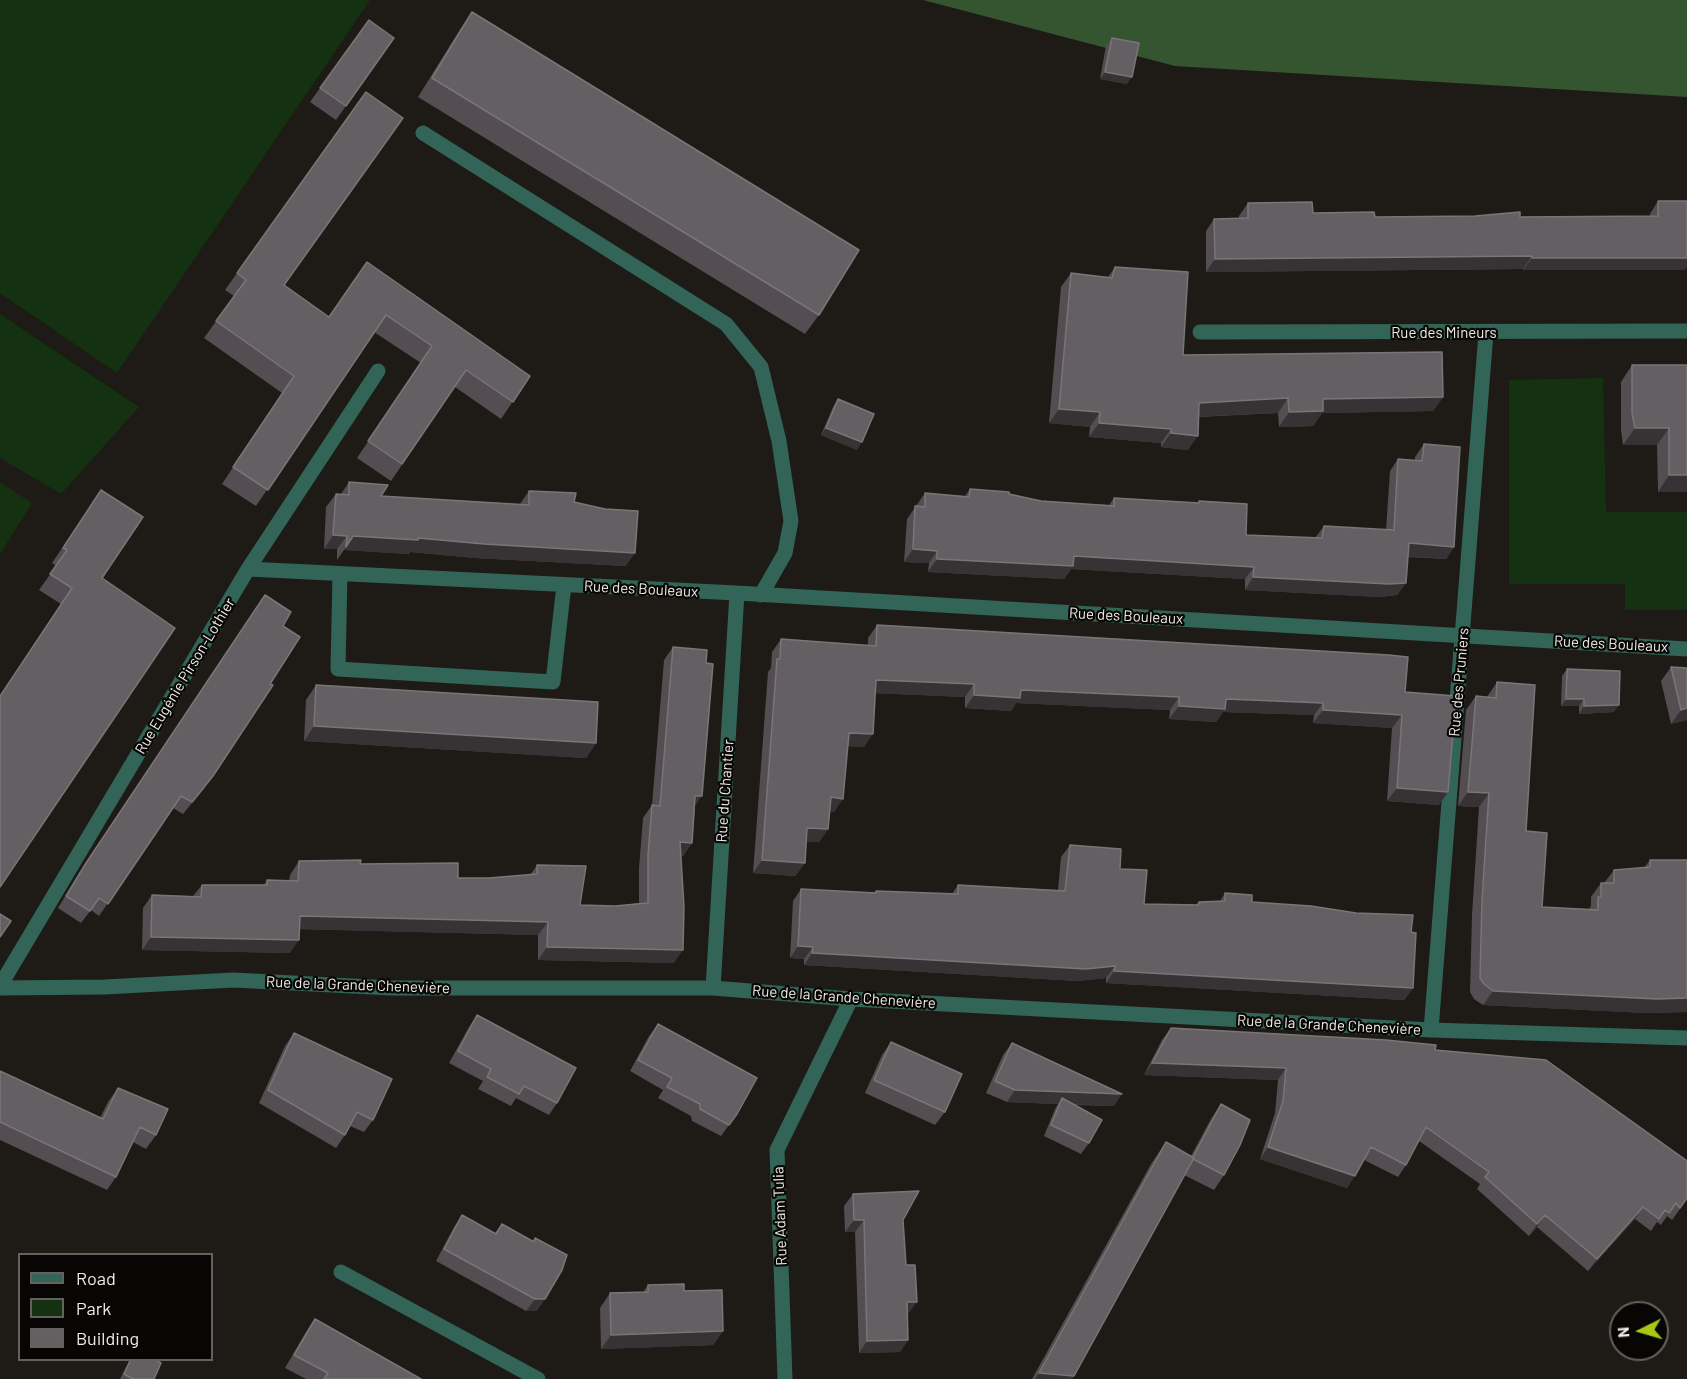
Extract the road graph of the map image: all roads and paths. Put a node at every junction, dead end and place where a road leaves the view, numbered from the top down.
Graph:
1 (423, 133) dead end
2 (1687, 331) edge
3 (1200, 332) dead end
4 (1486, 333) junction
5 (378, 371) dead end
6 (248, 569) junction
7 (340, 574) junction
8 (564, 585) junction
9 (737, 593) junction
10 (761, 595) junction
11 (1463, 636) junction
12 (1687, 648) edge
13 (0, 987) edge
14 (713, 988) junction
15 (851, 999) junction
16 (1431, 1030) junction
17 (1687, 1038) edge
18 (341, 1272) dead end
19 (538, 1379) edge
20 (785, 1379) edge

1 - 10 street
2 - 4 street, Rue des Mineurs
3 - 4 street, Rue des Mineurs
4 - 11 street, Rue des Pruniers
5 - 6 street, Rue Eugénie Pirson-Lothier
6 - 7 street, Rue des Bouleaux
6 - 13 street, Rue Eugénie Pirson-Lothier
7 - 8 street, Rue des Bouleaux
7 - 8 street, Rue des Bouleaux
8 - 9 street, Rue des Bouleaux
9 - 10 street, Rue des Bouleaux
9 - 14 street, Rue du Chantier
10 - 11 street, Rue des Bouleaux
11 - 12 street, Rue des Bouleaux
11 - 16 street, Rue des Pruniers
13 - 14 street, Rue de la Grande Chenevière
14 - 15 street, Rue de la Grande Chenevière
15 - 16 street, Rue de la Grande Chenevière
15 - 20 street, Rue Adam Tulia
16 - 17 street, Rue de la Grande Chenevière
18 - 19 street

